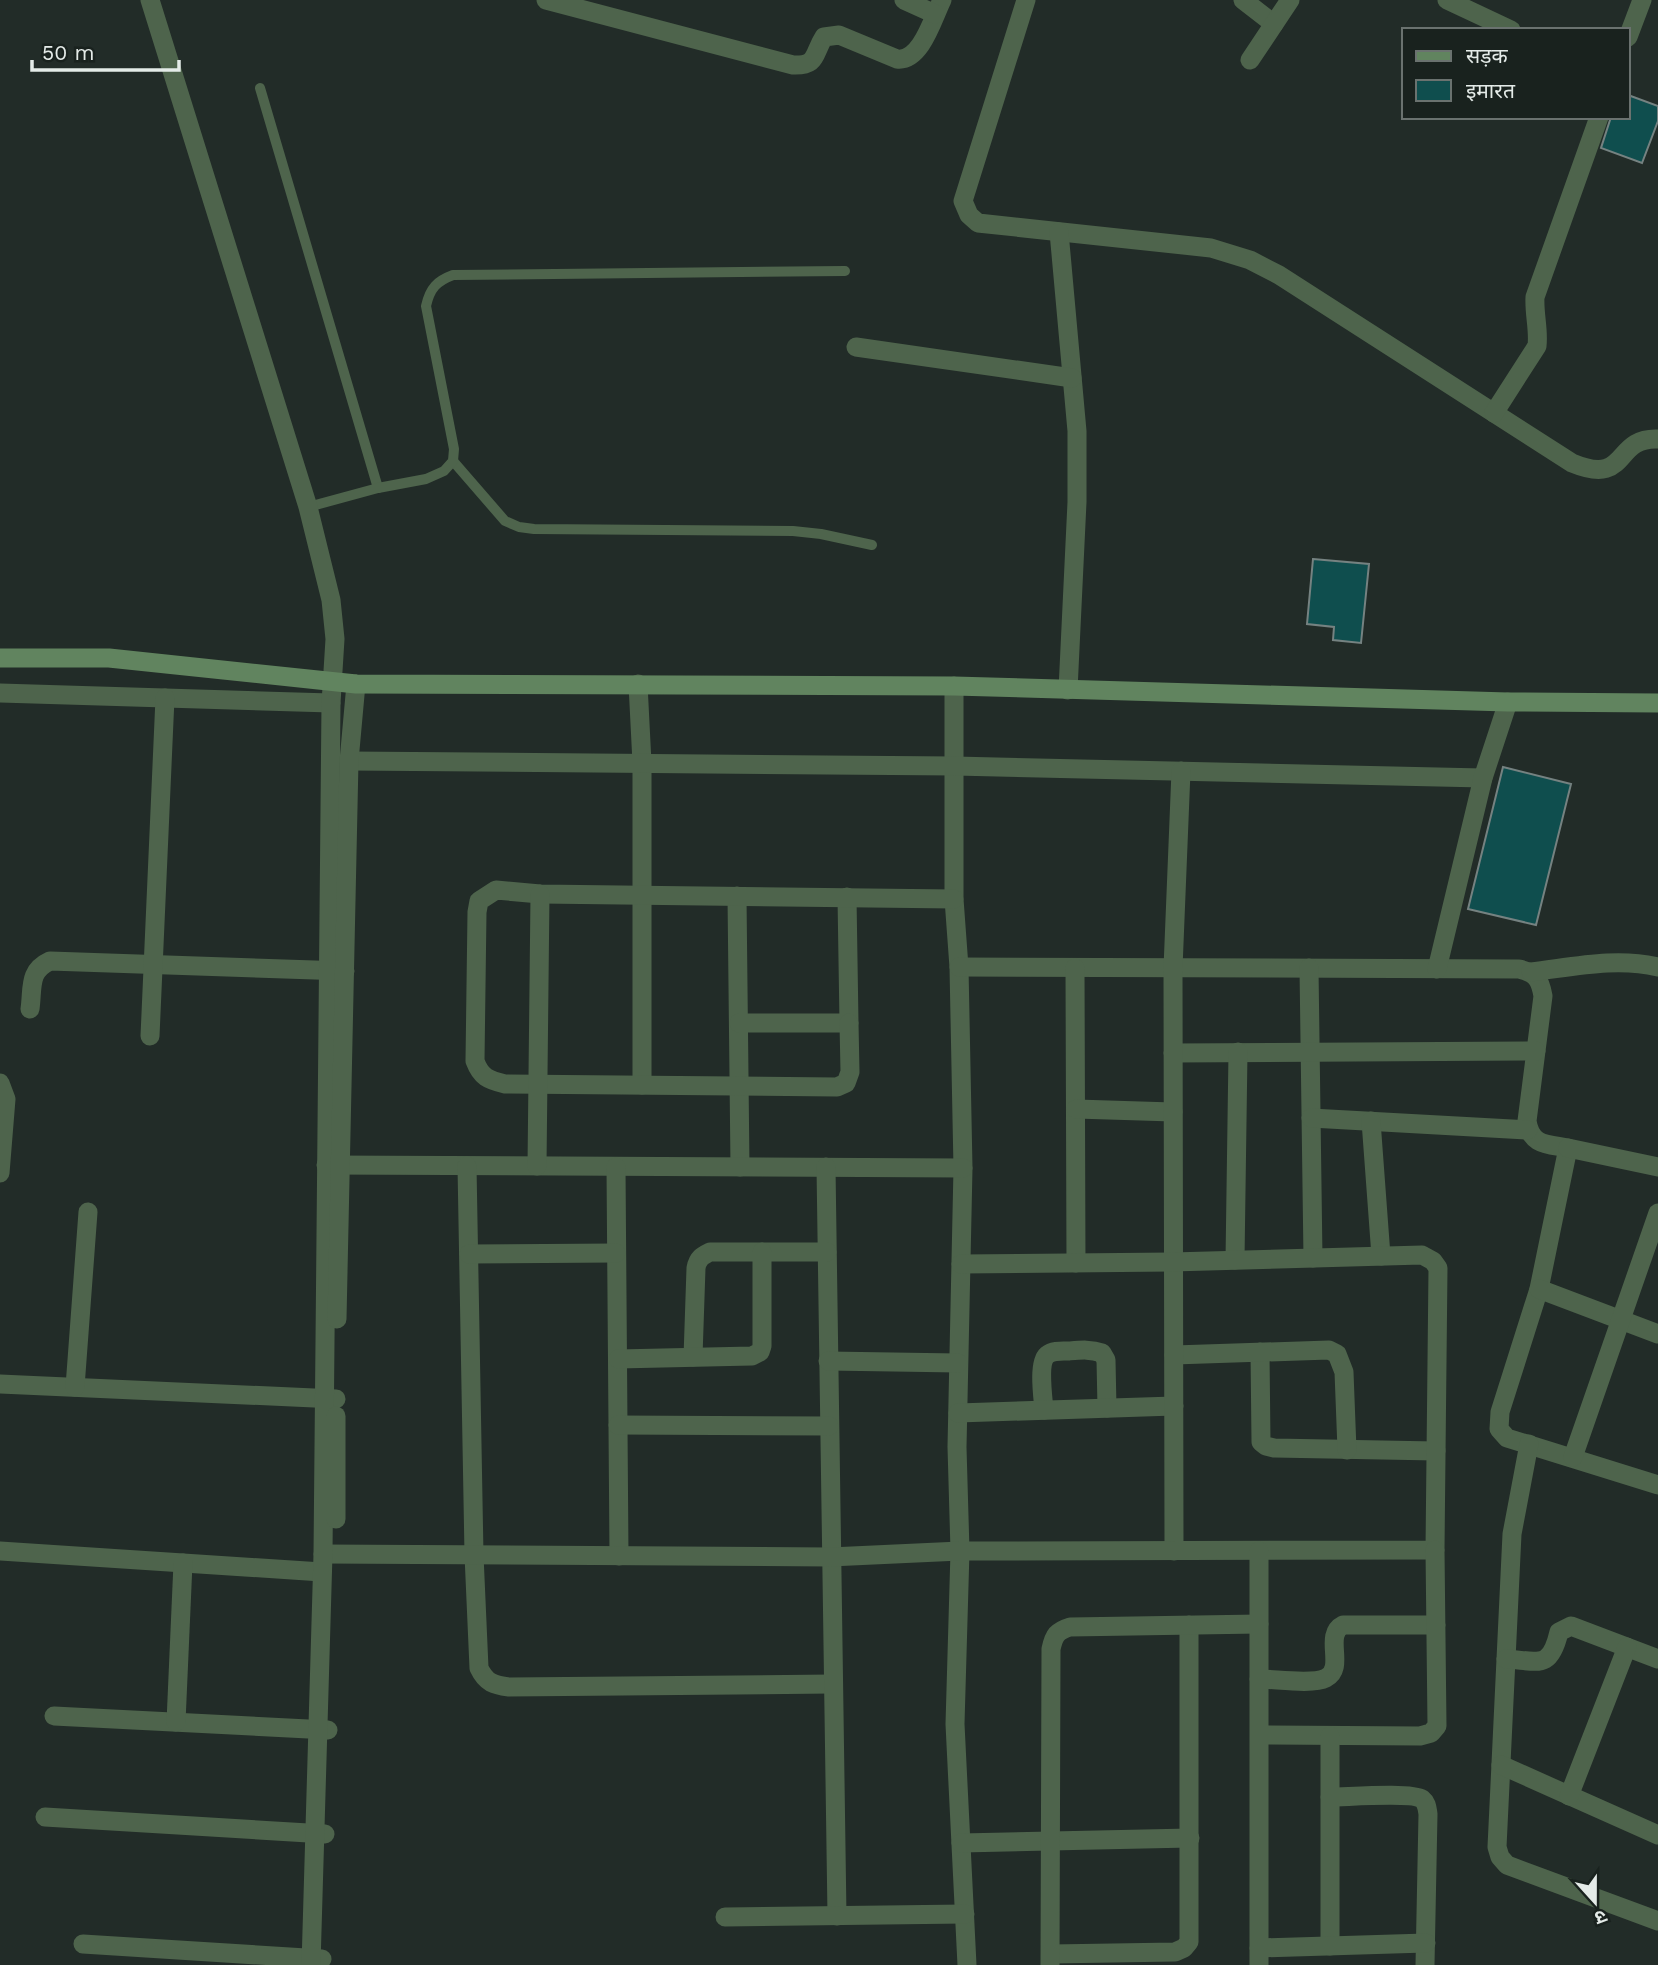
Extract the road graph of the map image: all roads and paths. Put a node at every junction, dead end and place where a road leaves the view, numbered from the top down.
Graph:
1 (150, 0) edge
2 (904, 0) edge
3 (1026, 0) edge
4 (1243, 0) edge
5 (1290, 0) edge
6 (1447, 0) edge
7 (1642, 0) edge
8 (550, 1) edge
9 (939, 7) edge
10 (1274, 24) junction
11 (1507, 28) edge
12 (1630, 32) edge
13 (1250, 60) dead end
14 (260, 88) dead end
15 (1598, 119) edge
16 (1059, 232) junction
17 (845, 271) dead end
18 (856, 347) dead end
19 (1072, 378) junction
20 (1494, 413) junction
21 (1658, 439) edge
22 (453, 461) junction
23 (378, 488) junction
24 (308, 507) junction
25 (872, 545) dead end
26 (0, 659) edge
27 (333, 681) junction
28 (356, 684) junction
29 (638, 684) junction
30 (954, 686) junction
31 (1068, 690) junction
32 (0, 693) edge
33 (165, 698) junction
34 (1508, 702) junction
35 (331, 703) junction
36 (1658, 703) edge
37 (349, 761) junction
38 (642, 763) junction
39 (955, 766) junction
40 (1181, 771) junction
41 (1483, 778) junction
42 (540, 894) junction
43 (642, 894) junction
44 (737, 896) junction
45 (846, 897) junction
46 (954, 898) junction
47 (153, 966) junction
48 (959, 967) junction
49 (1658, 967) edge
50 (1075, 968) junction
51 (1173, 968) junction
52 (1309, 968) junction
53 (1437, 969) junction
54 (336, 971) junction
55 (1531, 972) junction
56 (30, 1009) dead end
57 (739, 1023) junction
58 (849, 1023) junction
59 (150, 1036) dead end
60 (1536, 1051) junction
61 (1238, 1052) junction
62 (1310, 1052) junction
63 (1173, 1053) junction
64 (0, 1083) edge
65 (538, 1084) junction
66 (642, 1085) junction
67 (739, 1086) junction
68 (1076, 1109) junction
69 (1173, 1112) junction
70 (1311, 1118) junction
71 (1371, 1121) junction
72 (1528, 1130) junction
73 (1568, 1148) junction
74 (333, 1165) junction
75 (467, 1166) junction
76 (537, 1166) junction
77 (616, 1167) junction
78 (740, 1167) junction
79 (826, 1167) junction
80 (1658, 1167) edge
81 (963, 1168) junction
82 (0, 1173) edge
83 (88, 1212) dead end
84 (1658, 1213) edge
85 (762, 1252) junction
86 (827, 1252) junction
87 (617, 1253) junction
88 (469, 1254) junction
89 (1381, 1256) junction
90 (1313, 1258) junction
91 (1235, 1260) junction
92 (1172, 1262) junction
93 (1076, 1263) junction
94 (961, 1264) junction
95 (1539, 1289) junction
96 (1620, 1319) junction
97 (1658, 1334) edge
98 (1260, 1352) junction
99 (1174, 1355) junction
100 (693, 1357) junction
101 (618, 1359) junction
102 (828, 1361) junction
103 (958, 1363) junction
104 (0, 1384) edge
105 (75, 1387) junction
106 (329, 1398) junction
107 (1174, 1406) junction
108 (1107, 1408) junction
109 (1044, 1410) junction
110 (958, 1413) junction
111 (618, 1425) junction
112 (829, 1426) junction
113 (1529, 1444) junction
114 (1347, 1450) junction
115 (1436, 1451) junction
116 (1573, 1457) junction
117 (1658, 1485) edge
118 (0, 1550) edge
119 (1434, 1550) junction
120 (960, 1551) junction
121 (1174, 1551) junction
122 (1259, 1551) junction
123 (474, 1555) junction
124 (619, 1556) junction
125 (830, 1557) junction
126 (326, 1560) junction
127 (183, 1563) junction
128 (1259, 1624) junction
129 (1189, 1625) junction
130 (1436, 1625) junction
131 (1627, 1647) junction
132 (1506, 1659) junction
133 (1658, 1659) edge
134 (1259, 1679) junction
135 (832, 1684) junction
136 (54, 1716) dead end
137 (176, 1722) junction
138 (322, 1729) junction
139 (1259, 1735) junction
140 (1330, 1735) junction
141 (1501, 1765) junction
142 (1569, 1796) junction
143 (1330, 1797) junction
144 (45, 1817) dead end
145 (320, 1834) junction
146 (1658, 1835) edge
147 (1189, 1838) junction
148 (1051, 1841) junction
149 (961, 1843) junction
150 (965, 1914) junction
151 (837, 1916) junction
152 (725, 1917) dead end
153 (1658, 1920) edge
154 (1426, 1943) junction
155 (83, 1944) dead end
156 (1330, 1946) junction
157 (1259, 1956) edge
158 (1051, 1959) edge
159 (316, 1962) edge
160 (967, 1965) edge
161 (1425, 1965) edge

1 - 24 street
2 - 9 street
3 - 16 street
4 - 10 street
5 - 10 street
6 - 11 street
7 - 12 street
8 - 9 street
10 - 13 street
14 - 23 lane
15 - 20 street
16 - 19 street
16 - 20 street
17 - 22 lane
18 - 19 street
19 - 31 street
20 - 21 street
22 - 23 lane
22 - 25 lane
23 - 24 lane
24 - 27 street
26 - 27 main road
27 - 28 main road
27 - 35 street
28 - 29 main road
28 - 37 street
29 - 30 main road
29 - 38 street
30 - 31 main road
30 - 39 street
31 - 34 main road
32 - 33 street
33 - 35 street
33 - 47 street
34 - 36 main road
34 - 41 street
35 - 54 street
37 - 38 street
37 - 54 street
38 - 39 street
38 - 43 street
39 - 40 street
39 - 46 street
40 - 41 street
40 - 51 street
41 - 53 street
42 - 43 street
42 - 65 street
42 - 65 street
43 - 44 street
43 - 66 street
44 - 45 street
44 - 57 street
45 - 46 street
45 - 58 street
46 - 48 street
47 - 54 street
47 - 56 street
47 - 59 street
48 - 50 street
48 - 81 street
49 - 55 street
50 - 51 street
50 - 68 street
51 - 52 street
51 - 63 street
52 - 53 street
52 - 62 street
53 - 55 street
54 - 74 street
55 - 60 street
57 - 58 street
57 - 67 street
58 - 67 street
60 - 62 street
60 - 72 street
61 - 62 street
61 - 63 street
61 - 91 street
62 - 70 street
63 - 69 street
64 - 82 street
65 - 66 street
65 - 76 street
66 - 67 street
67 - 78 street
68 - 69 street
68 - 93 street
69 - 92 street
70 - 71 street
70 - 90 street
71 - 72 street
71 - 89 street
72 - 73 street
73 - 80 street
73 - 95 street
74 - 75 street
74 - 106 street
75 - 76 street
75 - 88 street
76 - 77 street
77 - 78 street
77 - 87 street
78 - 79 street
79 - 81 street
79 - 86 street
81 - 94 street
83 - 105 street
84 - 96 street
85 - 86 street
85 - 100 street
85 - 100 street
86 - 102 street
87 - 88 street
87 - 101 street
88 - 123 street
89 - 90 street
89 - 115 street
90 - 91 street
91 - 92 street
92 - 93 street
92 - 99 street
93 - 94 street
94 - 103 street
95 - 96 street
95 - 113 street
96 - 97 street
96 - 116 street
98 - 99 street
98 - 114 street
98 - 114 street
99 - 107 street
100 - 101 street
101 - 111 street
102 - 103 street
102 - 112 street
103 - 110 street
104 - 105 street
105 - 106 street
106 - 126 street
107 - 108 street
107 - 121 street
108 - 109 street
108 - 109 street
109 - 110 street
110 - 120 street
111 - 112 street
111 - 124 street
112 - 125 street
113 - 116 street
113 - 132 street
114 - 115 street
115 - 119 street
116 - 117 street
118 - 127 street
119 - 122 street
119 - 130 street
120 - 121 street
120 - 125 street
120 - 149 street
121 - 122 street
122 - 128 street
123 - 124 street
123 - 126 street
123 - 135 street
124 - 125 street
125 - 135 street
126 - 127 street
126 - 138 street
127 - 137 street
128 - 129 street
128 - 134 street
129 - 147 street
129 - 148 street
130 - 134 street
130 - 140 street
131 - 132 street
131 - 133 street
131 - 142 street
132 - 141 street
134 - 139 street
135 - 151 street
136 - 137 street
137 - 138 street
138 - 145 street
139 - 140 street
139 - 157 street
140 - 143 street
141 - 142 street
141 - 153 street
142 - 146 street
143 - 154 street
143 - 156 street
144 - 145 street
145 - 159 street
147 - 148 street
147 - 158 street
148 - 149 street
148 - 158 street
149 - 150 street
150 - 151 street
150 - 160 street
151 - 152 street
154 - 156 street
154 - 161 street
155 - 159 street
156 - 157 street

